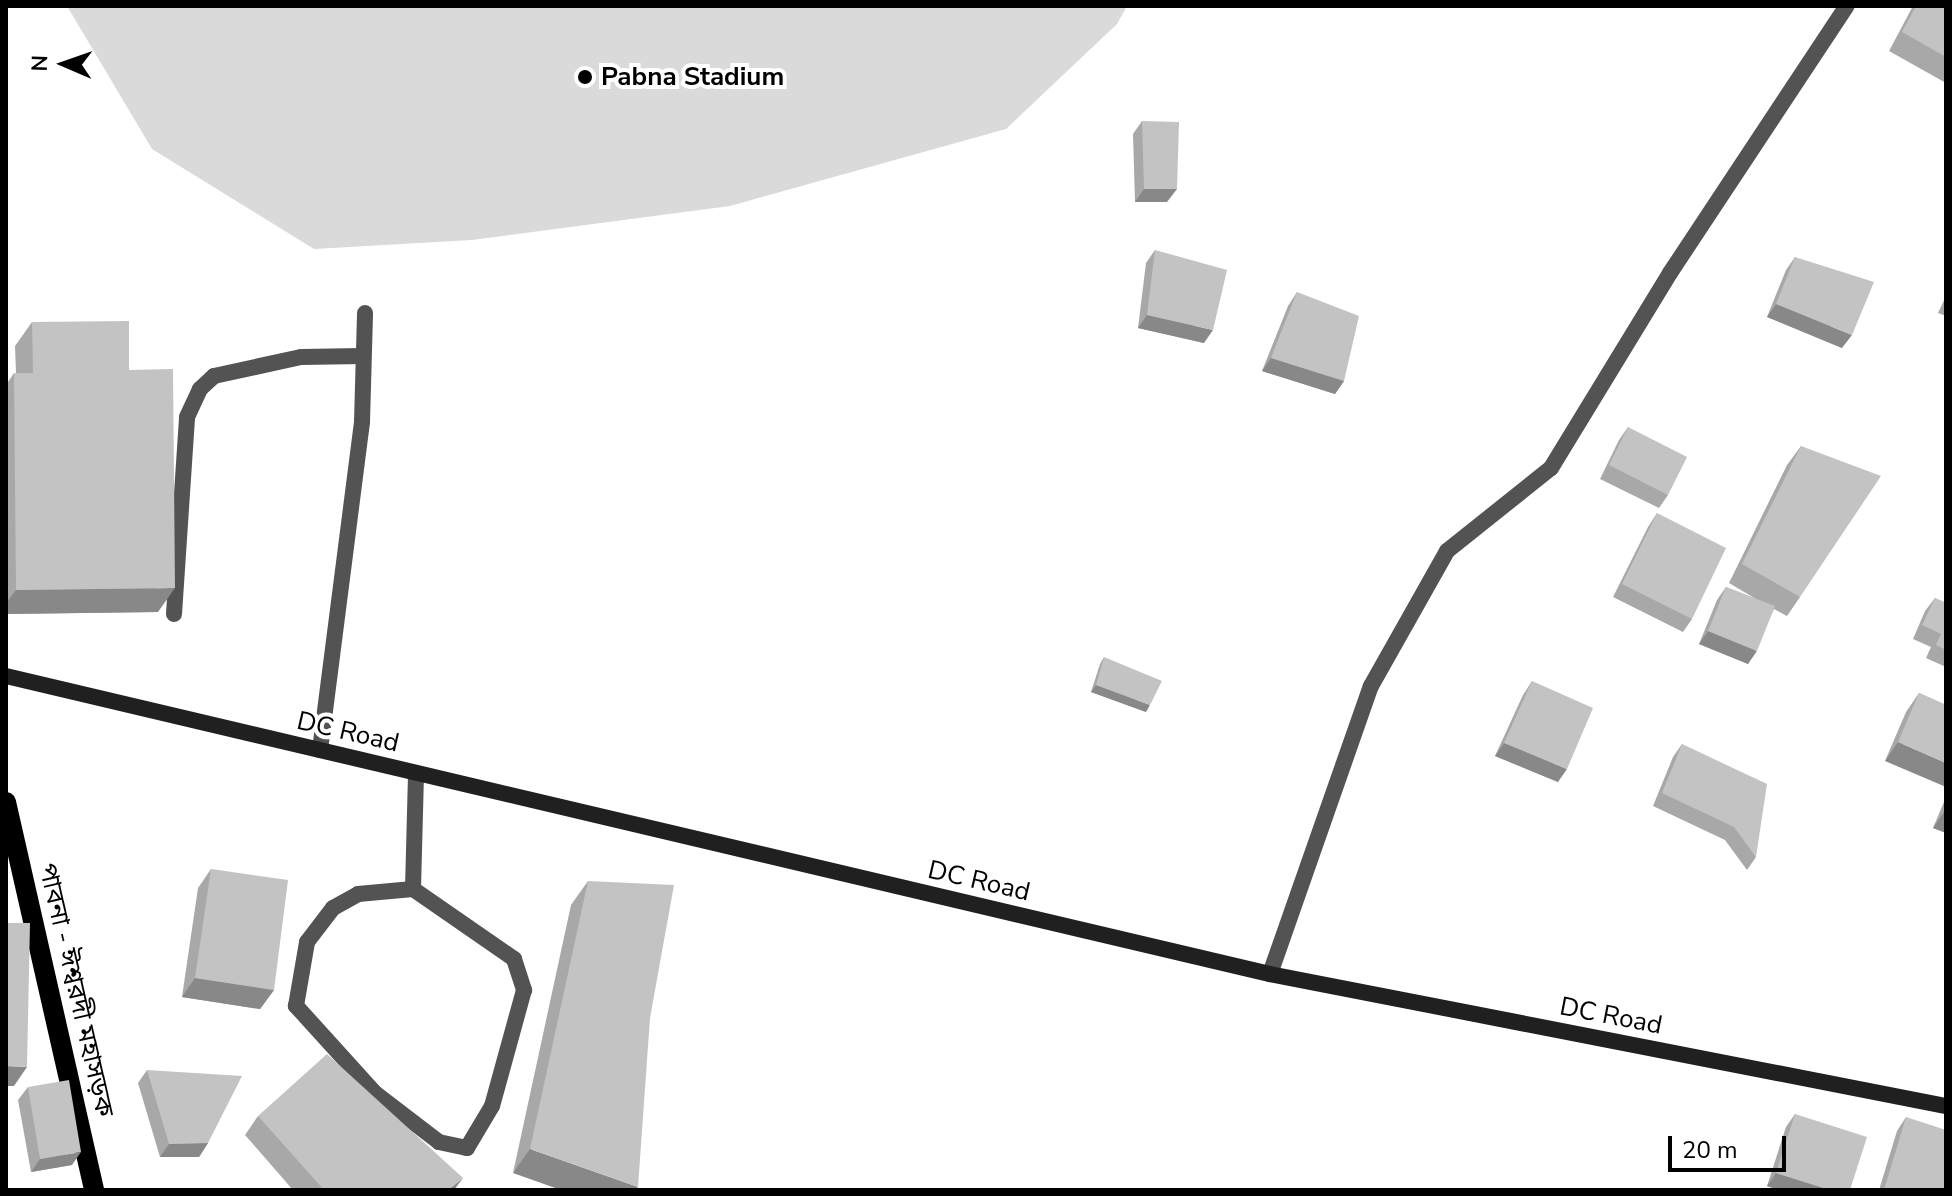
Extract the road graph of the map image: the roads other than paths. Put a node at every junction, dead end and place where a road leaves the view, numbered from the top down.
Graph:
1 (1847, 6) edge
2 (365, 313) dead end
3 (363, 356) junction
4 (174, 614) edge
5 (6, 676) edge
6 (320, 750) junction
7 (416, 773) junction
8 (6, 802) edge
9 (413, 889) junction
10 (1270, 974) junction
11 (1946, 1106) edge
12 (94, 1190) edge

1 - 10 street
2 - 3 street
3 - 4 street
3 - 6 street
5 - 6 street, DC Road
6 - 7 street, DC Road
7 - 9 street
7 - 10 street, DC Road
8 - 12 main road, পাবনা - ঈশ্বরদী মহাসড়ক
9 - 9 street
10 - 11 street, DC Road

